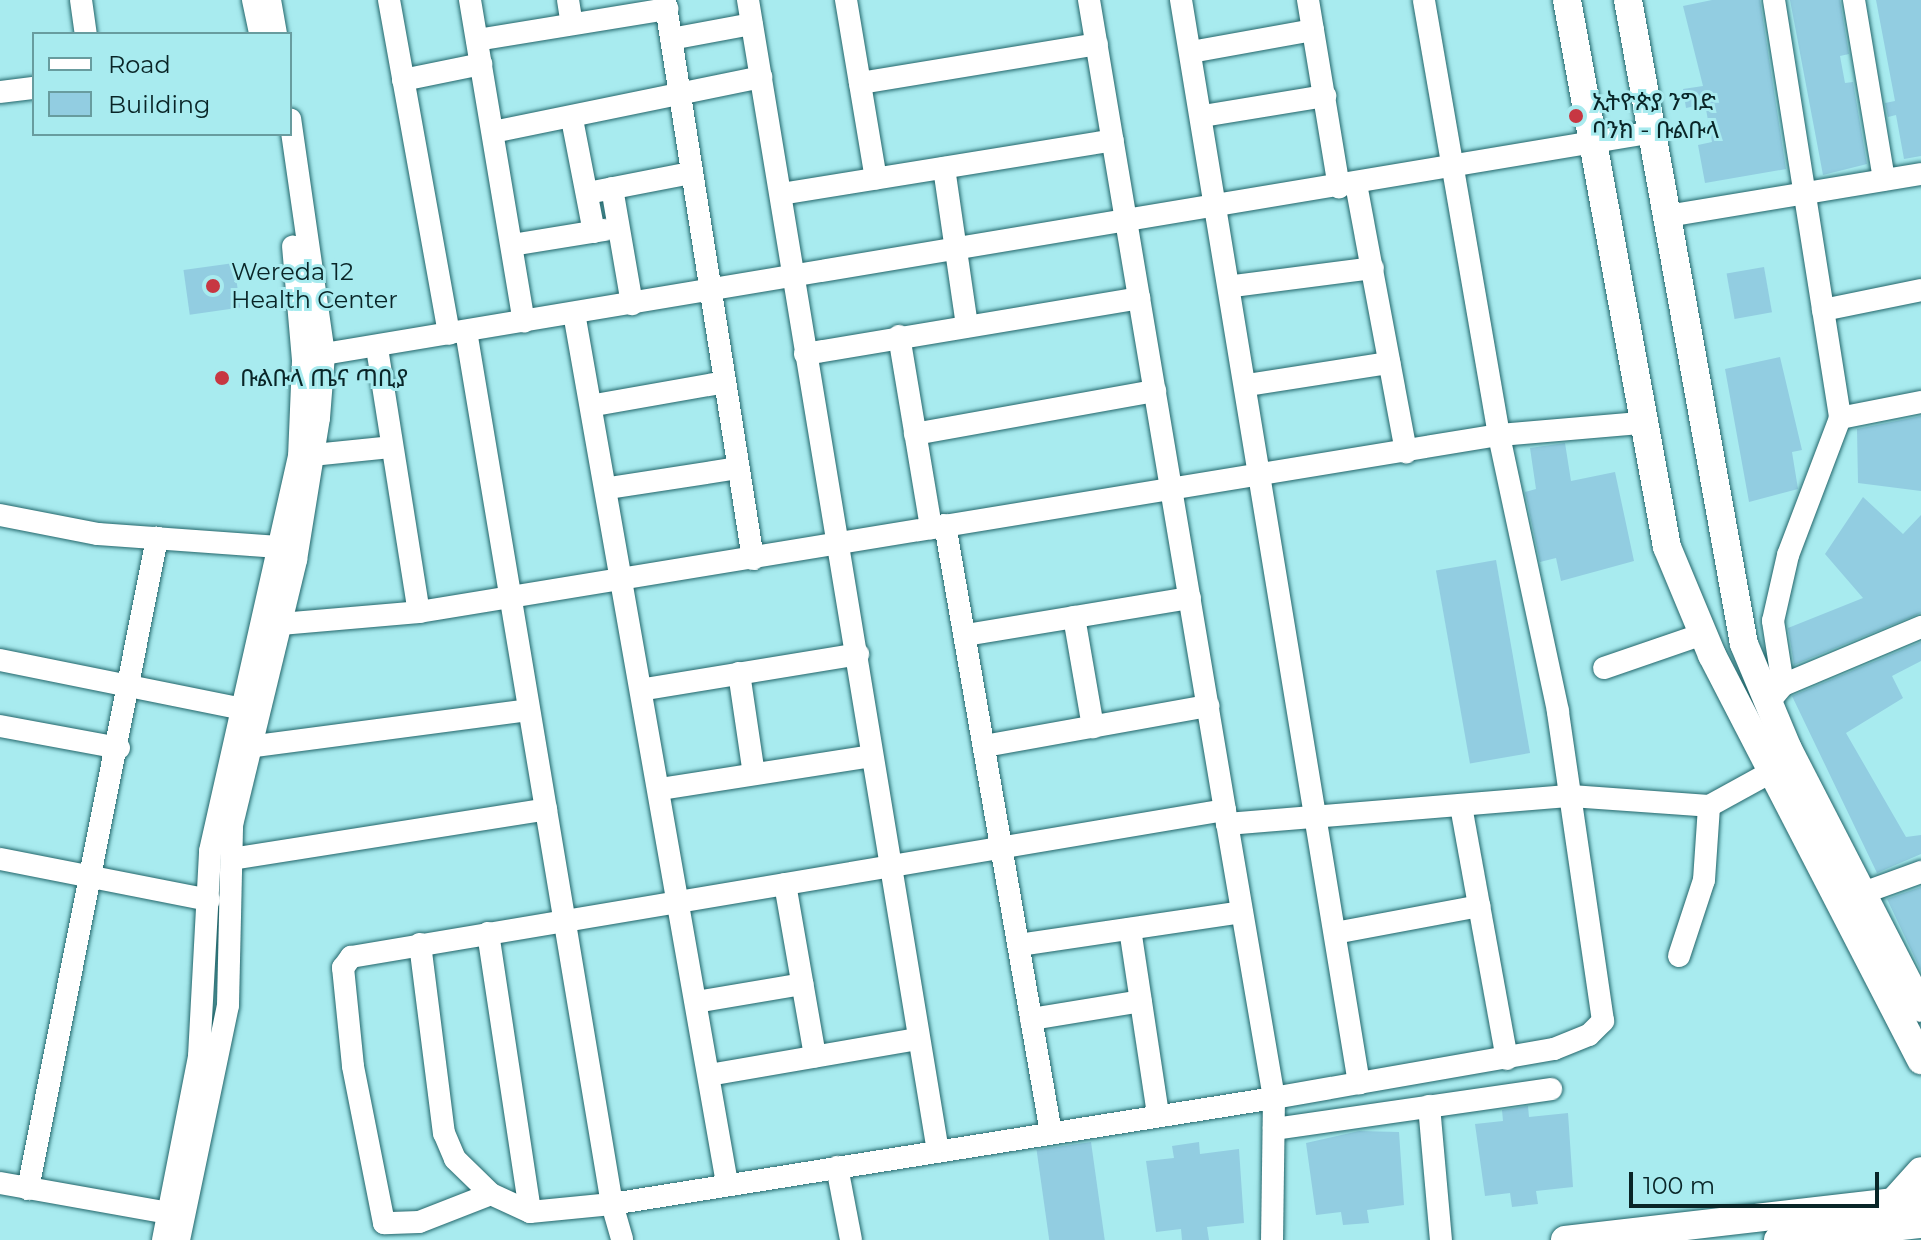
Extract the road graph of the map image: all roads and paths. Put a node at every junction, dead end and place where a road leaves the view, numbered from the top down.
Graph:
1 (81, 0) edge
2 (253, 0) edge
3 (270, 0) edge
4 (389, 0) edge
5 (470, 0) edge
6 (568, 0) edge
7 (750, 0) edge
8 (846, 0) edge
9 (1089, 0) edge
10 (1181, 0) edge
11 (1308, 0) edge
12 (1424, 0) edge
13 (1567, 0) edge
14 (1628, 0) edge
15 (1774, 0) edge
16 (1854, 0) edge
17 (666, 4) edge
18 (572, 24) junction
19 (752, 24) junction
20 (1313, 30) junction
21 (86, 32) edge
22 (260, 32) edge
23 (276, 32) edge
24 (671, 39) junction
25 (477, 40) junction
26 (1097, 44) junction
27 (1191, 52) junction
28 (481, 64) junction
29 (761, 77) junction
30 (403, 80) junction
31 (860, 83) junction
32 (32, 88) edge
33 (0, 92) edge
34 (1325, 96) junction
35 (678, 97) junction
36 (1203, 116) junction
37 (572, 119) junction
38 (493, 132) junction
39 (1653, 132) junction
40 (292, 133) edge
41 (277, 136) edge
42 (1113, 140) junction
43 (1591, 142) junction
44 (944, 168) junction
45 (1451, 169) junction
46 (691, 173) junction
47 (1921, 174) edge
48 (876, 179) junction
49 (1884, 180) junction
50 (1347, 186) junction
51 (612, 188) junction
52 (586, 193) junction
53 (781, 194) junction
54 (1807, 197) junction
55 (1218, 207) junction
56 (1667, 216) junction
57 (1126, 222) junction
58 (619, 228) junction
59 (594, 232) junction
60 (512, 245) junction
61 (958, 250) junction
62 (1373, 268) junction
63 (795, 277) junction
64 (1234, 286) junction
65 (1921, 290) edge
66 (711, 291) junction
67 (1139, 298) junction
68 (632, 304) junction
69 (1823, 310) junction
70 (574, 313) junction
71 (524, 321) junction
72 (967, 326) junction
73 (458, 332) junction
74 (899, 336) junction
75 (377, 348) junction
76 (324, 354) junction
77 (805, 354) junction
78 (1389, 363) junction
79 (725, 382) junction
80 (1248, 385) junction
81 (1155, 391) junction
82 (1921, 402) edge
83 (595, 405) junction
84 (1840, 418) junction
85 (1640, 423) junction
86 (915, 434) junction
87 (1499, 435) junction
88 (392, 447) junction
89 (1406, 452) junction
90 (313, 455) junction
91 (738, 468) junction
92 (1263, 474) junction
93 (609, 488) junction
94 (1172, 492) junction
95 (0, 515) edge
96 (938, 526) junction
97 (157, 538) junction
98 (834, 545) junction
99 (279, 547) junction
100 (753, 559) junction
101 (623, 577) junction
102 (513, 594) junction
103 (1190, 598) junction
104 (419, 612) junction
105 (1074, 617) junction
106 (280, 624) junction
107 (1921, 627) edge
108 (1703, 634) junction
109 (966, 635) junction
110 (858, 654) junction
111 (0, 660) edge
112 (1604, 668) dead end
113 (739, 673) junction
114 (132, 689) junction
115 (645, 689) junction
116 (1775, 694) junction
117 (1208, 706) junction
118 (244, 709) junction
119 (529, 710) junction
120 (0, 726) edge
121 (1093, 727) junction
122 (985, 746) junction
123 (119, 748) junction
124 (243, 748) junction
125 (871, 756) junction
126 (1773, 771) junction
127 (754, 774) junction
128 (661, 789) junction
129 (1571, 796) junction
130 (1461, 806) junction
131 (1709, 806) junction
132 (546, 809) junction
133 (1226, 817) junction
134 (1316, 817) junction
135 (1003, 846) junction
136 (0, 859) edge
137 (232, 859) junction
138 (890, 866) junction
139 (1921, 872) edge
140 (92, 876) junction
141 (785, 884) junction
142 (1863, 893) junction
143 (209, 900) junction
144 (679, 902) junction
145 (1479, 906) junction
146 (1242, 912) junction
147 (563, 922) junction
148 (1130, 929) junction
149 (488, 933) junction
150 (1335, 933) junction
151 (420, 944) junction
152 (1019, 945) junction
153 (1679, 956) dead end
154 (802, 984) junction
155 (1141, 1001) junction
156 (696, 1002) junction
157 (1921, 1008) edge
158 (1031, 1019) junction
159 (918, 1039) junction
160 (815, 1056) junction
161 (1507, 1059) junction
162 (1921, 1060) edge
163 (709, 1075) junction
164 (1359, 1083) junction
165 (1551, 1089) dead end
166 (1274, 1098) junction
167 (1429, 1106) junction
168 (1158, 1114) junction
169 (1274, 1129) junction
170 (1051, 1133) junction
171 (938, 1151) junction
172 (837, 1167) junction
173 (1921, 1171) edge
174 (0, 1183) edge
175 (727, 1183) junction
176 (28, 1189) junction
177 (491, 1194) junction
178 (1908, 1200) edge
179 (612, 1204) junction
180 (530, 1212) junction
181 (168, 1213) junction
182 (1921, 1224) edge
183 (1852, 1236) edge
184 (163, 1240) edge
185 (179, 1240) edge
186 (622, 1240) edge
187 (851, 1240) edge
188 (1272, 1240) edge
189 (1441, 1240) edge
190 (1565, 1240) edge
191 (1778, 1240) edge

1 - 21 street
2 - 22 street
3 - 23 street
4 - 30 street
5 - 25 street
6 - 18 street
7 - 19 street
8 - 31 street
9 - 26 street
10 - 27 street
11 - 20 street
12 - 45 street
13 - 43 main road
14 - 39 main road
15 - 54 street
16 - 49 street
17 - 18 street
17 - 24 street
18 - 25 street
19 - 24 street
19 - 29 street
20 - 27 street
20 - 34 street
24 - 35 street
25 - 28 street
26 - 31 street
26 - 42 street
27 - 36 street
28 - 30 street
28 - 38 street
29 - 35 street
29 - 53 street
30 - 73 street
31 - 48 street
32 - 33 street
34 - 36 street
34 - 50 street
35 - 37 street
35 - 46 street
36 - 55 street
37 - 38 street
37 - 52 street
38 - 60 street
39 - 43 street
39 - 56 main road
40 - 76 street
41 - 99 street
42 - 44 street
42 - 57 street
43 - 45 street
43 - 85 main road
44 - 48 street
44 - 61 street
45 - 50 street
45 - 87 street
46 - 51 street
46 - 66 street
47 - 49 street
48 - 53 street
49 - 54 street
50 - 55 street
50 - 62 street
51 - 52 street
51 - 58 street
52 - 59 street
53 - 63 street
54 - 56 street
54 - 69 street
55 - 57 street
55 - 64 street
56 - 116 main road
57 - 61 street
57 - 67 street
58 - 59 street
58 - 68 street
59 - 60 street
60 - 71 street
61 - 63 street
61 - 72 street
62 - 64 street
62 - 78 street
63 - 66 street
63 - 77 street
64 - 80 street
65 - 69 street
66 - 68 street
66 - 79 street
67 - 72 street
67 - 81 street
68 - 70 street
69 - 84 street
70 - 71 street
70 - 83 street
71 - 73 street
72 - 74 street
73 - 75 street
73 - 102 street
74 - 77 street
74 - 86 street
75 - 76 street
75 - 88 street
76 - 90 street
77 - 98 street
78 - 80 street
78 - 89 street
79 - 83 street
79 - 91 street
80 - 92 street
81 - 86 street
81 - 94 street
82 - 84 street
83 - 93 street
84 - 116 street
85 - 87 street
85 - 108 main road
86 - 96 street
87 - 89 street
87 - 129 street
88 - 90 street
88 - 104 street
89 - 92 street
90 - 106 street
91 - 93 street
91 - 100 street
92 - 94 street
92 - 134 street
93 - 101 street
94 - 96 street
94 - 103 street
95 - 97 street
96 - 98 street
96 - 109 street
97 - 99 street
97 - 114 street
98 - 100 street
98 - 110 street
99 - 118 street
100 - 101 street
101 - 102 street
101 - 115 street
102 - 104 street
102 - 119 street
103 - 105 street
103 - 117 street
104 - 106 street
105 - 109 street
105 - 121 street
106 - 124 street
107 - 116 street
108 - 112 street
108 - 126 main road
109 - 122 street
110 - 113 street
110 - 125 street
111 - 114 street
113 - 115 street
113 - 127 street
114 - 118 street
114 - 123 street
115 - 128 street
116 - 142 main road
117 - 121 street
117 - 133 street
118 - 124 street
119 - 124 street
119 - 132 street
120 - 123 street
121 - 122 street
122 - 135 street
123 - 140 street
124 - 137 street
124 - 143 street
125 - 127 street
125 - 138 street
126 - 131 street
126 - 162 main road
127 - 128 street
128 - 144 street
129 - 130 street
129 - 131 street
129 - 161 street
130 - 134 street
130 - 145 street
131 - 153 street
132 - 137 street
132 - 147 street
133 - 134 street
133 - 135 street
133 - 146 street
134 - 150 street
135 - 138 street
135 - 152 street
136 - 140 street
137 - 185 street
138 - 141 street
138 - 159 street
139 - 142 street
140 - 143 street
140 - 176 street
141 - 144 street
141 - 154 street
142 - 157 main road
143 - 181 street
144 - 147 street
144 - 156 street
145 - 150 street
145 - 161 street
146 - 148 street
146 - 166 street
147 - 149 street
147 - 179 street
148 - 152 street
148 - 155 street
149 - 151 street
149 - 180 street
150 - 164 street
151 - 177 street
151 - 177 street
152 - 158 street
154 - 156 street
154 - 160 street
155 - 158 street
155 - 168 street
156 - 163 street
158 - 170 street
159 - 160 street
159 - 171 street
160 - 163 street
161 - 164 street
163 - 175 street
164 - 166 street
165 - 167 street
166 - 168 street
166 - 169 street
167 - 169 street
167 - 189 street
168 - 170 street
169 - 188 street
170 - 171 street
171 - 172 street
172 - 175 street
172 - 187 street
173 - 178 main road
174 - 176 street
175 - 179 street
176 - 181 street
177 - 180 street
178 - 190 main road
179 - 180 street
179 - 186 street
181 - 184 street
182 - 183 main road
183 - 191 main road

